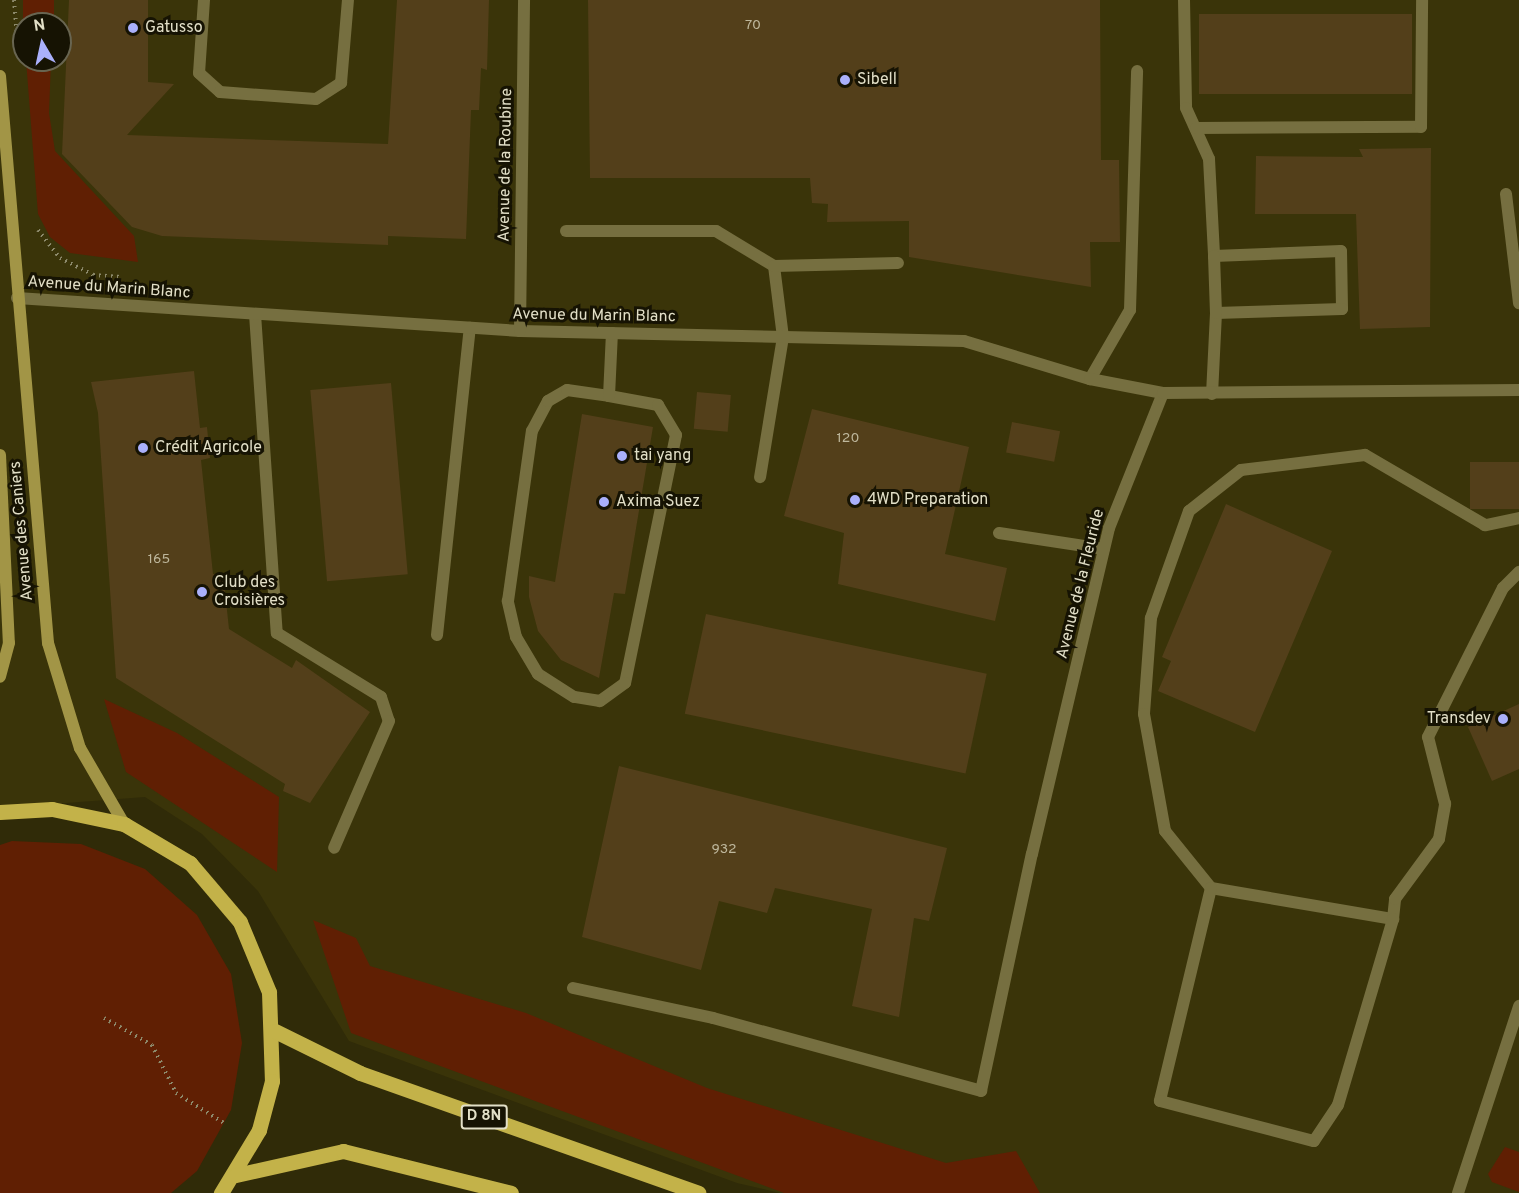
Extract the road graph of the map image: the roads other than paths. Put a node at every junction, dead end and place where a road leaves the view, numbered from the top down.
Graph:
1 (204, 0) edge
2 (348, 0) edge
3 (524, 0) edge
4 (1184, 0) edge
5 (1422, 0) edge
6 (1137, 71) dead end
7 (0, 76) edge
8 (1196, 128) junction
9 (1506, 194) dead end
10 (566, 231) dead end
11 (1214, 256) junction
12 (898, 263) dead end
13 (774, 266) junction
14 (17, 298) junction
15 (1519, 303) edge
16 (1216, 313) junction
17 (255, 314) junction
18 (471, 328) junction
19 (520, 331) junction
20 (612, 333) junction
21 (783, 337) junction
22 (1090, 379) junction
23 (1519, 390) edge
24 (1163, 393) junction
25 (1212, 394) junction
26 (609, 396) junction
27 (0, 455) edge
28 (760, 477) dead end
29 (1519, 518) edge
30 (999, 533) dead end
31 (1104, 549) junction
32 (1519, 572) edge
33 (437, 635) dead end
34 (0, 677) edge
35 (0, 812) edge
36 (124, 824) junction
37 (334, 848) dead end
38 (1211, 888) junction
39 (1393, 919) junction
40 (573, 988) dead end
41 (1519, 1006) edge
42 (274, 1031) junction
43 (236, 1175) junction
44 (221, 1193) edge
45 (511, 1193) edge
46 (698, 1193) edge
47 (1458, 1193) edge

1 - 2 street
3 - 19 street, Avenue de la Roubine
4 - 8 street
5 - 8 street
6 - 22 street
7 - 14 street, Avenue des Caniers
8 - 11 street
9 - 15 street
10 - 13 street
11 - 16 street
11 - 16 street
12 - 13 street
13 - 21 street
14 - 17 street, Avenue du Marin Blanc
14 - 36 street, Avenue des Caniers
16 - 25 street
17 - 18 street, Avenue du Marin Blanc
17 - 37 street
18 - 19 street, Avenue du Marin Blanc
18 - 33 street
19 - 20 street, Avenue du Marin Blanc
20 - 21 street, Avenue du Marin Blanc
20 - 26 street
21 - 22 street, Avenue du Marin Blanc
21 - 28 street
22 - 24 street, Avenue du Marin Blanc
23 - 25 street
24 - 25 street
24 - 31 street, Avenue de la Fleuride
26 - 26 street
27 - 34 street, Avenue des Caniers
29 - 38 street
30 - 31 street
31 - 40 street, Avenue de la Fleuride
32 - 39 street
35 - 36 main road
36 - 42 main road
38 - 39 street
38 - 39 street
41 - 47 street
42 - 43 main road
42 - 46 main road, D 8N
43 - 44 main road
43 - 45 main road

